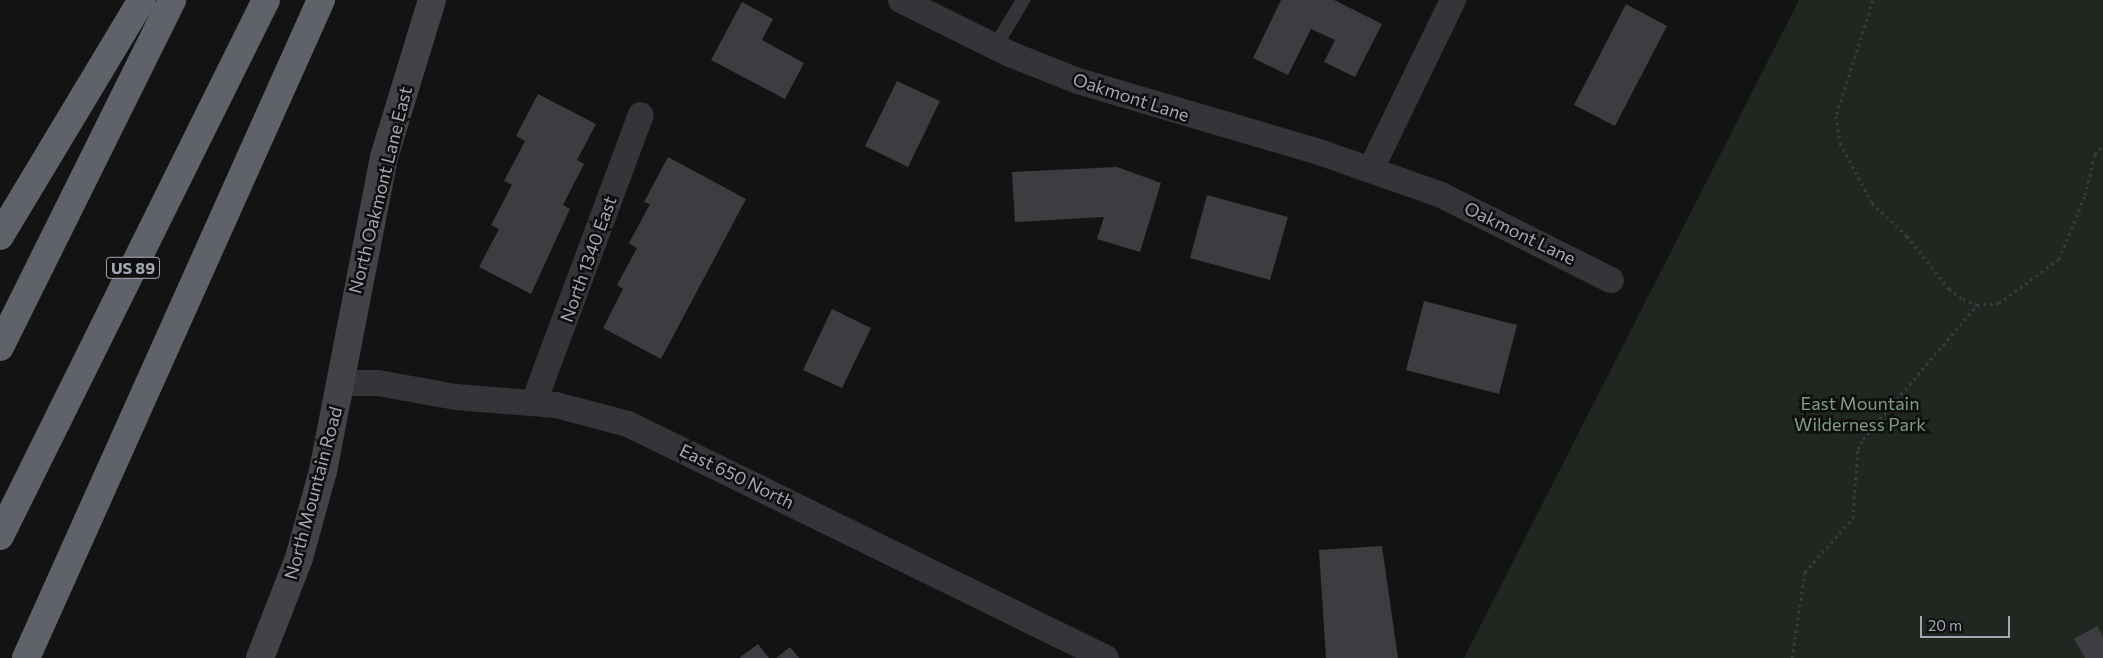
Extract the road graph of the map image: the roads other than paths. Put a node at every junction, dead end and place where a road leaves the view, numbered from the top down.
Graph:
1 (142, 0) edge
2 (172, 0) edge
3 (266, 0) edge
4 (321, 0) edge
5 (432, 0) edge
6 (901, 0) edge
7 (1023, 0) edge
8 (1453, 0) edge
9 (995, 47) junction
10 (641, 115) dead end
11 (1371, 169) junction
12 (0, 236) edge
13 (1611, 280) dead end
14 (0, 347) edge
15 (341, 383) junction
16 (534, 402) junction
17 (0, 536) edge
18 (26, 658) edge
19 (260, 658) edge
20 (1106, 658) edge

1 - 12 highway
2 - 14 highway
3 - 17 highway, US 89
4 - 18 highway
5 - 15 street, North Oakmont Lane East
6 - 9 street, Oakmont Lane
7 - 9 lane
8 - 11 street
9 - 11 street, Oakmont Lane
10 - 16 street, North 1340 East
11 - 13 street, Oakmont Lane
15 - 16 street, East 650 North
15 - 19 street, North Mountain Road
16 - 20 street, East 650 North

